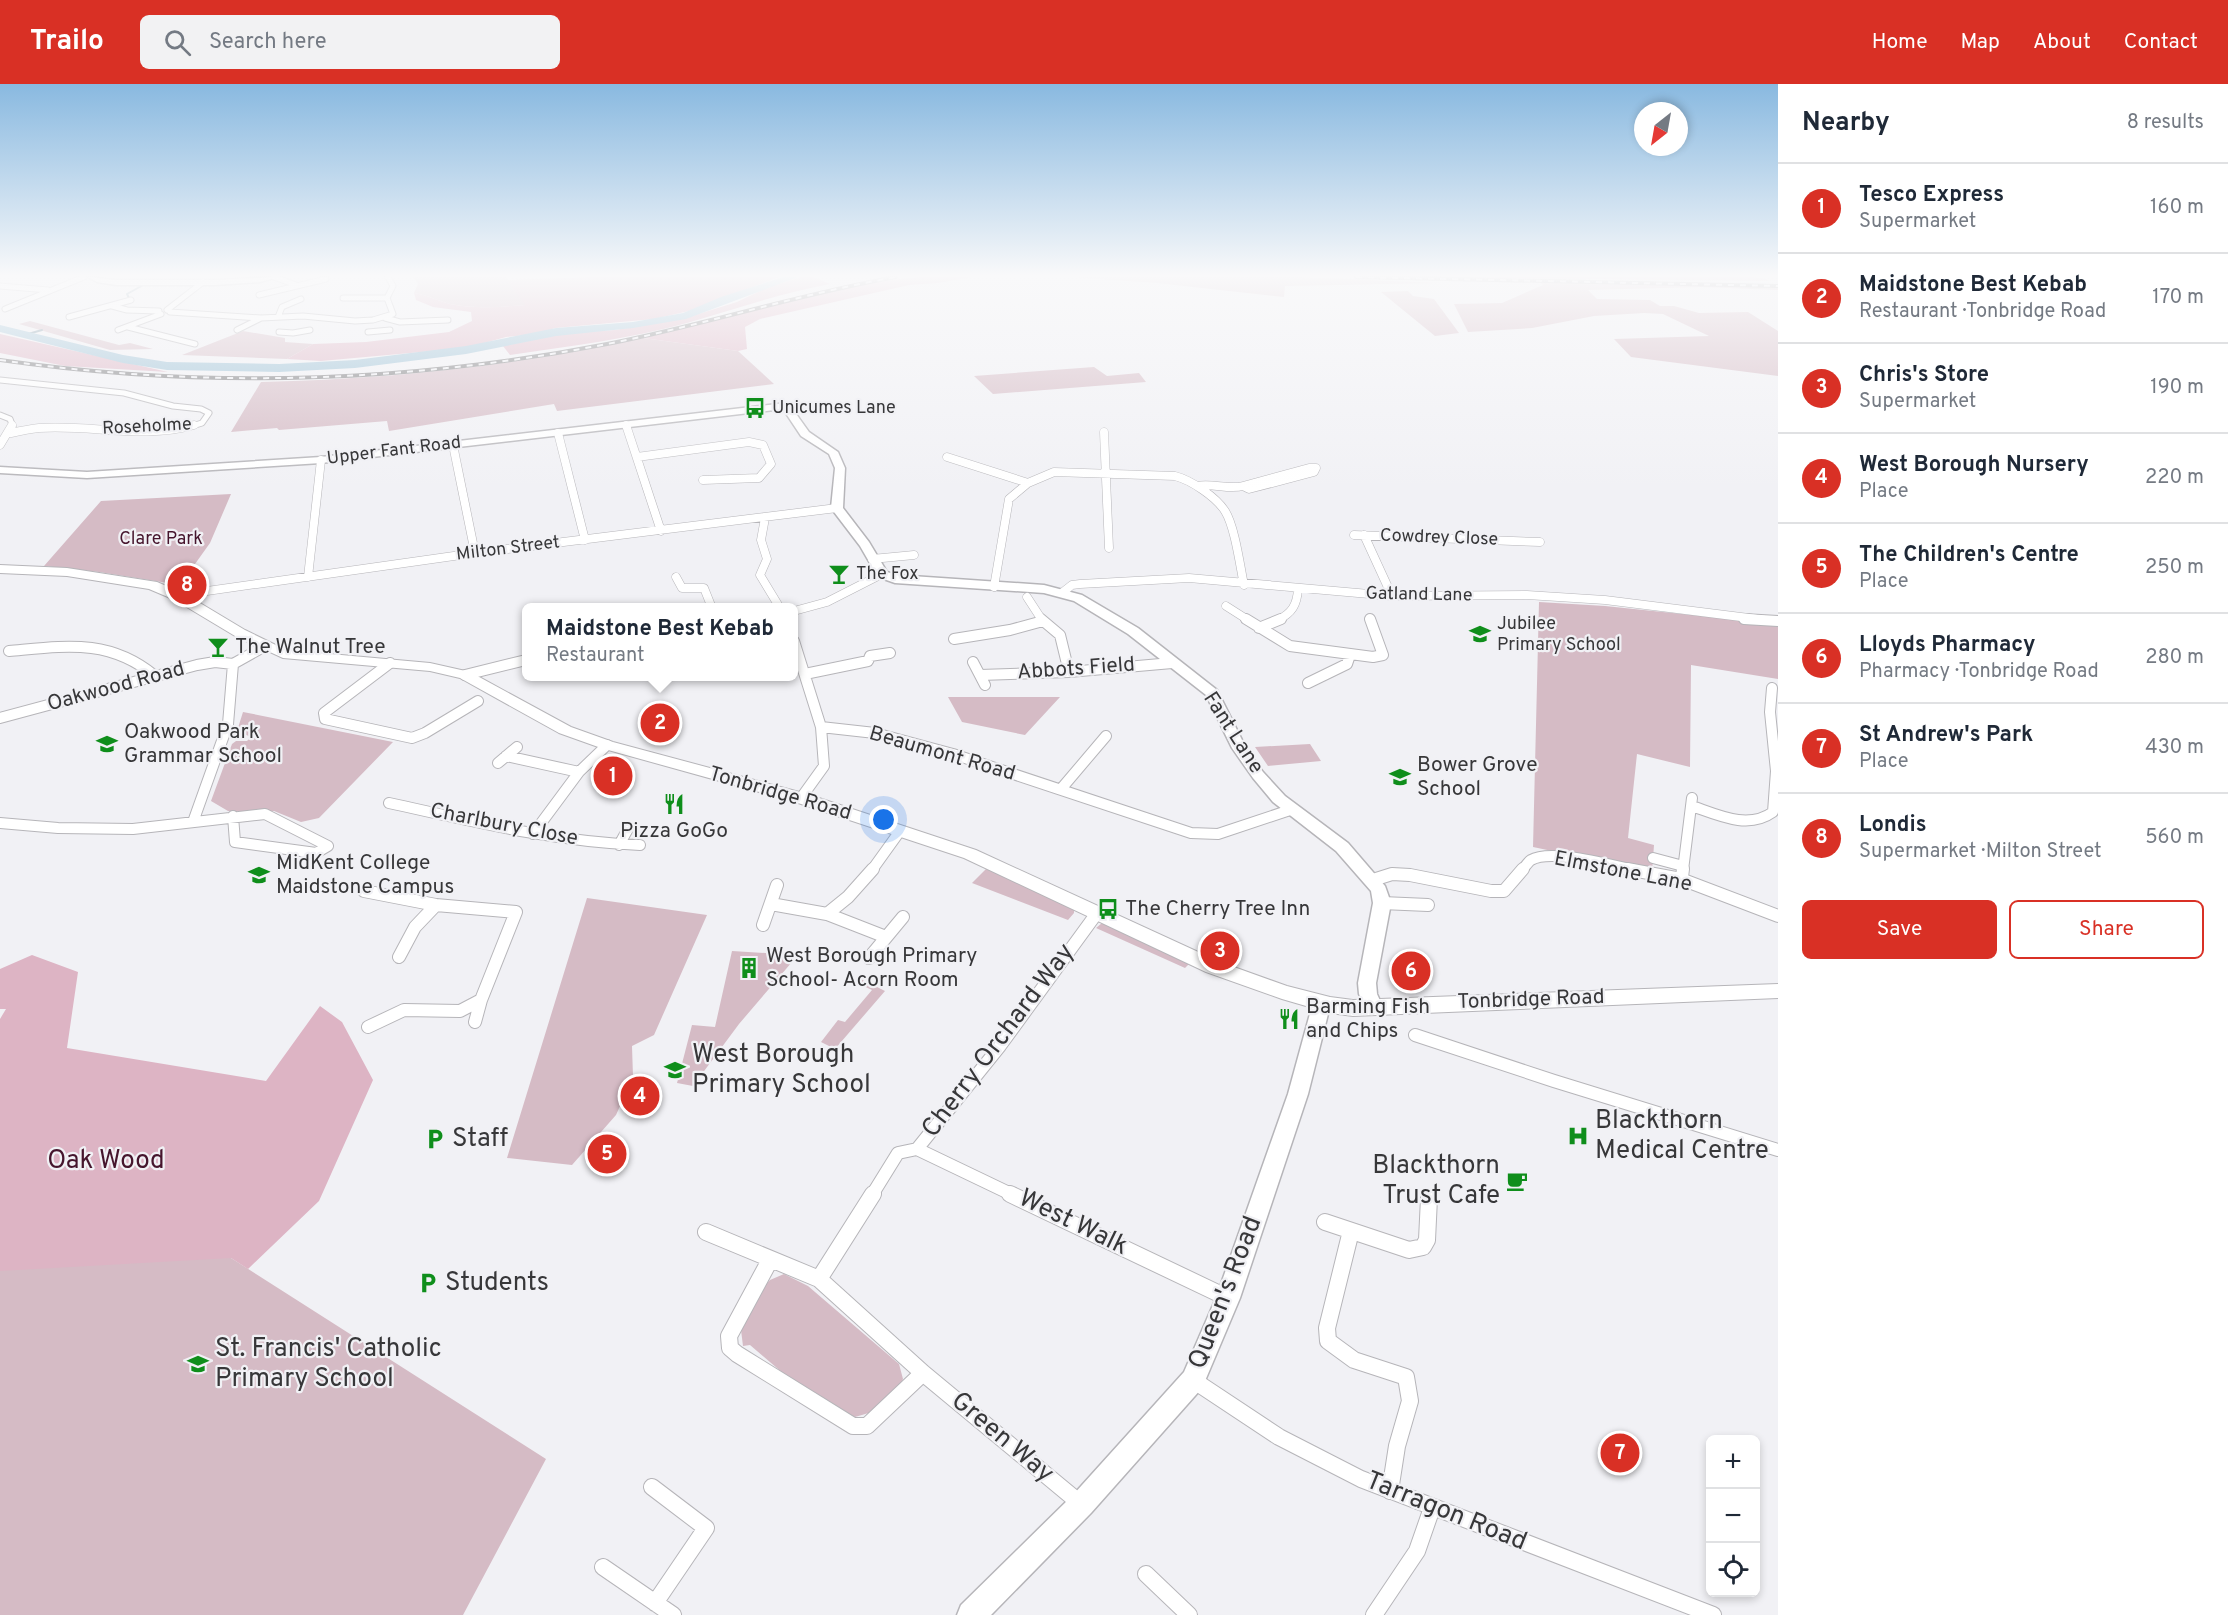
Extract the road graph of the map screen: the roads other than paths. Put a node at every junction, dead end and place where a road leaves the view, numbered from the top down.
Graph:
1 (0, 380) edge
2 (0, 415) edge
3 (626, 424) junction
4 (11, 432) junction
5 (1104, 432) dead end
6 (558, 433) junction
7 (0, 444) edge
8 (453, 445) junction
9 (637, 457) junction
10 (947, 458) dead end
11 (321, 460) junction
12 (0, 470) edge
13 (1106, 475) junction
14 (703, 480) dead end
15 (1274, 480) junction
16 (1028, 483) junction
17 (1197, 486) junction
18 (837, 508) junction
19 (765, 518) junction
20 (662, 531) junction
21 (1354, 535) dead end
22 (1364, 535) junction
23 (585, 540) junction
24 (1540, 542) dead end
25 (1109, 548) dead end
26 (475, 553) junction
27 (914, 555) dead end
28 (872, 559) junction
29 (0, 570) edge
30 (882, 574) junction
31 (308, 577) junction
32 (676, 577) dead end
33 (715, 584) dead end
34 (1244, 585) junction
35 (994, 586) junction
36 (699, 587) junction
37 (1298, 589) junction
38 (1063, 592) junction
39 (1392, 596) junction
40 (180, 597) junction
41 (1027, 597) dead end
42 (710, 603) edge
43 (777, 603) edge
44 (1226, 606) dead end
45 (798, 610) edge
46 (1370, 618) dead end
47 (1043, 621) junction
48 (1778, 621) edge
49 (1259, 628) junction
50 (954, 639) dead end
51 (265, 646) junction
52 (9, 651) dead end
53 (798, 653) edge
54 (890, 653) dead end
55 (1350, 655) junction
56 (522, 661) edge
57 (973, 662) dead end
58 (390, 663) junction
59 (1172, 663) junction
60 (233, 664) junction
61 (1069, 672) junction
62 (805, 674) junction
63 (465, 675) junction
64 (980, 675) junction
65 (155, 676) junction
66 (1308, 683) dead end
67 (985, 685) dead end
68 (1772, 688) dead end
69 (478, 701) dead end
70 (0, 718) edge
71 (821, 727) junction
72 (1106, 736) dead end
73 (607, 745) junction
74 (517, 747) dead end
75 (1777, 771) edge
76 (579, 772) junction
77 (1061, 789) junction
78 (801, 798) junction
79 (389, 803) dead end
80 (1293, 809) junction
81 (233, 816) junction
82 (192, 822) junction
83 (0, 823) edge
84 (629, 827) dead end
85 (900, 831) junction
86 (533, 834) junction
87 (620, 845) junction
88 (640, 845) dead end
89 (1653, 858) dead end
90 (1373, 880) junction
91 (777, 885) dead end
92 (364, 891) dead end
93 (1382, 903) junction
94 (771, 904) junction
95 (436, 905) junction
96 (1428, 905) dead end
97 (826, 914) junction
98 (1097, 914) junction
99 (1778, 916) edge
100 (903, 918) dead end
101 (763, 925) dead end
102 (886, 937) junction
103 (399, 957) dead end
104 (869, 958) dead end
105 (1778, 991) edge
106 (481, 1000) junction
107 (1330, 1005) junction
108 (1373, 1005) junction
109 (475, 1022) dead end
110 (368, 1027) dead end
111 (1415, 1035) dead end
112 (917, 1149) junction
113 (1778, 1150) edge
114 (1429, 1198) dead end
115 (1325, 1222) dead end
116 (1351, 1231) junction
117 (706, 1232) dead end
118 (770, 1260) junction
119 (819, 1279) junction
120 (1228, 1298) junction
121 (923, 1373) junction
122 (1193, 1380) junction
123 (652, 1487) dead end
124 (1390, 1491) junction
125 (1082, 1504) junction
126 (1432, 1508) junction
127 (603, 1567) dead end
128 (1146, 1574) dead end
129 (655, 1603) junction
130 (673, 1615) edge
131 (971, 1615) edge
132 (1189, 1615) edge
133 (1374, 1615) edge
134 (1713, 1615) edge

1 - 4 street, Roseholme
2 - 4 street
3 - 6 street, Upper Fant Road
3 - 9 street
3 - 18 street, Upper Fant Road
4 - 7 street
5 - 13 street
6 - 8 street, Upper Fant Road
6 - 23 street
8 - 11 street, Upper Fant Road
8 - 26 street
9 - 14 street
9 - 20 street
10 - 16 street
11 - 12 street, Upper Fant Road
11 - 31 street
13 - 16 street
13 - 17 street
13 - 25 street
15 - 15 street
15 - 17 street
16 - 35 street
17 - 34 street
18 - 19 street, Milton Street
18 - 28 street
19 - 20 street, Milton Street
19 - 43 street
20 - 23 street, Milton Street
21 - 22 street, Cowdrey Close
22 - 24 street, Cowdrey Close
22 - 39 street
23 - 26 street, Milton Street
26 - 31 street, Milton Street
27 - 28 street
28 - 30 street
29 - 40 main road, Tonbridge Road
30 - 35 street, Fant Lane
30 - 45 street
31 - 40 street, Milton Street
32 - 36 street
33 - 36 street
34 - 37 street, Gatland Lane
34 - 38 street, Gatland Lane
35 - 38 street, Fant Lane
36 - 42 street
37 - 39 street, Gatland Lane
37 - 49 street
38 - 59 street, Fant Lane
39 - 48 street, Gatland Lane
40 - 51 main road, Tonbridge Road
41 - 47 street
44 - 49 street
46 - 55 street
47 - 50 street
47 - 61 street
49 - 55 street
51 - 58 main road, Tonbridge Road
51 - 60 street, Oakwood Road
52 - 65 street
53 - 62 street
54 - 62 street
55 - 66 street
56 - 63 street
57 - 64 street
58 - 63 main road, Tonbridge Road
58 - 69 street
59 - 61 street, Abbots Field
59 - 80 street, Fant Lane
60 - 65 street, Oakwood Road
60 - 82 street
61 - 64 street, Abbots Field
62 - 71 street
63 - 73 main road, Tonbridge Road
64 - 67 street
65 - 70 street, Oakwood Road
68 - 75 street
71 - 77 street, Beaumont Road
71 - 78 street
72 - 77 street
73 - 76 street
73 - 78 main road, Tonbridge Road
74 - 76 street
75 - 89 street
76 - 86 street
77 - 80 street, Beaumont Road
78 - 85 main road, Tonbridge Road
79 - 86 street, Charlbury Close
80 - 90 street, Fant Lane
81 - 81 street
81 - 82 street
82 - 83 street
84 - 87 street
85 - 97 street
85 - 98 main road, Tonbridge Road
86 - 87 street, Charlbury Close
87 - 88 street, Charlbury Close
90 - 93 street, Fant Lane
90 - 99 street, Elmstone Lane
91 - 94 street
92 - 95 street
93 - 96 street
93 - 108 street
94 - 97 street
94 - 101 street
95 - 103 street
95 - 106 street
97 - 102 street
98 - 107 main road, Tonbridge Road
98 - 112 street, Cherry Orchard Way
100 - 102 street
102 - 104 street
105 - 108 main road, Tonbridge Road
106 - 109 street
106 - 110 street
107 - 108 main road, Tonbridge Road
107 - 120 street, Queen's Road
111 - 113 street
112 - 119 street, Cherry Orchard Way
112 - 120 street, West Walk
114 - 116 street
115 - 116 street
116 - 124 street
117 - 118 street, Green Way
118 - 119 street, Green Way
118 - 121 street
119 - 121 street, Green Way
120 - 122 street, Queen's Road
121 - 125 street, Green Way
122 - 124 street, Tarragon Road
122 - 125 street, Queen's Road
123 - 129 street
124 - 126 street, Tarragon Road
125 - 131 street, Queen's Road
126 - 133 street
126 - 134 street, Tarragon Road
127 - 129 street
128 - 132 street
129 - 130 street

